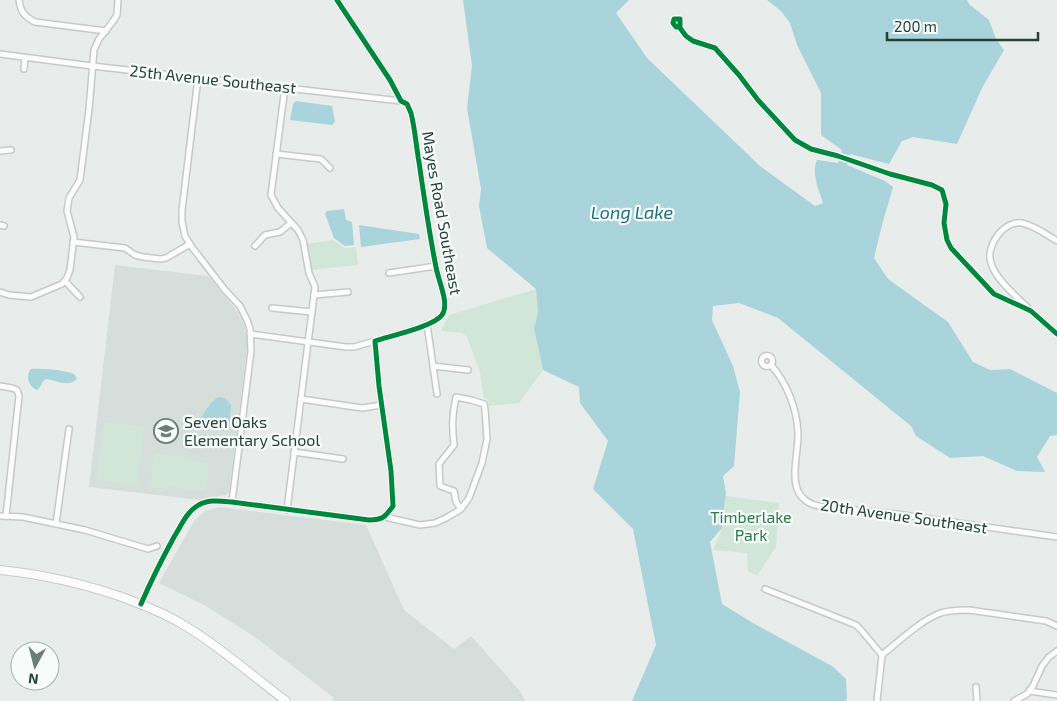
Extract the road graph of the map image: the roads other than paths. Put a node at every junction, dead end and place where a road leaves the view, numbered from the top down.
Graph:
1 (18, 0) edge
2 (118, 0) edge
3 (338, 0) edge
4 (679, 27) dead end
5 (106, 30) junction
6 (0, 54) edge
7 (25, 58) junction
8 (92, 66) junction
9 (24, 68) dead end
10 (198, 78) junction
11 (284, 87) junction
12 (401, 101) junction
13 (12, 150) dead end
14 (0, 151) edge
15 (276, 154) junction
16 (330, 168) dead end
17 (291, 223) junction
18 (1057, 241) edge
19 (73, 242) junction
20 (190, 244) junction
21 (255, 246) dead end
22 (436, 266) junction
23 (389, 273) dead end
24 (65, 281) junction
25 (0, 292) edge
26 (348, 292) dead end
27 (314, 295) junction
28 (80, 297) dead end
29 (272, 308) dead end
30 (1031, 310) junction
31 (312, 312) junction
32 (427, 324) junction
33 (250, 334) junction
34 (1057, 334) edge
35 (375, 340) junction
36 (308, 342) junction
37 (771, 365) dead end
38 (433, 366) junction
39 (468, 370) dead end
40 (0, 386) edge
41 (437, 394) dead end
42 (301, 399) junction
43 (382, 405) junction
44 (69, 429) dead end
45 (294, 452) junction
46 (343, 459) dead end
47 (232, 502) junction
48 (461, 508) junction
49 (287, 510) junction
50 (3, 516) edge
51 (385, 517) junction
52 (56, 524) junction
53 (1057, 537) edge
54 (156, 546) dead end
55 (0, 570) edge
56 (765, 589) dead end
57 (141, 604) junction
58 (1057, 626) edge
59 (1057, 651) edge
60 (882, 654) junction
61 (976, 687) dead end
62 (1029, 691) junction
63 (1057, 695) edge
64 (284, 700) edge
65 (877, 701) edge
66 (977, 701) edge
67 (1014, 701) edge

1 - 5 street
2 - 5 street
3 - 12 street, Mayes Road Southeast
4 - 30 street
5 - 8 street
6 - 7 street, 25th Avenue Southeast
7 - 8 street, 25th Avenue Southeast
7 - 9 street
8 - 10 street, 25th Avenue Southeast
8 - 19 street
10 - 11 street, 25th Avenue Southeast
10 - 20 street
11 - 12 street, 25th Avenue Southeast
11 - 15 street
12 - 22 street, Mayes Road Southeast
13 - 14 street
15 - 16 street
15 - 17 street
17 - 21 street
17 - 27 street
18 - 30 street
19 - 20 street
19 - 24 street
20 - 33 street
22 - 23 street
22 - 32 street, Mayes Road Southeast
24 - 25 street
24 - 28 street
26 - 27 street
27 - 31 street
29 - 31 street
30 - 34 street
31 - 36 street
32 - 35 street, Mayes Road Southeast
32 - 38 street
33 - 36 street, Mayes Road Southeast
33 - 47 street
35 - 36 street, Mayes Road Southeast
35 - 43 street
36 - 42 street
37 - 53 street, 20th Avenue Southeast
38 - 39 street
38 - 41 street
40 - 50 street
42 - 43 street
42 - 45 street
43 - 51 street
44 - 52 street
45 - 46 street
45 - 49 street
47 - 49 street
47 - 57 street
48 - 48 street
48 - 51 street
49 - 51 street
50 - 52 street
52 - 54 street
55 - 57 street
56 - 60 street
57 - 64 street
58 - 60 street
59 - 62 street
60 - 65 street
61 - 66 street
62 - 63 street
62 - 67 street

